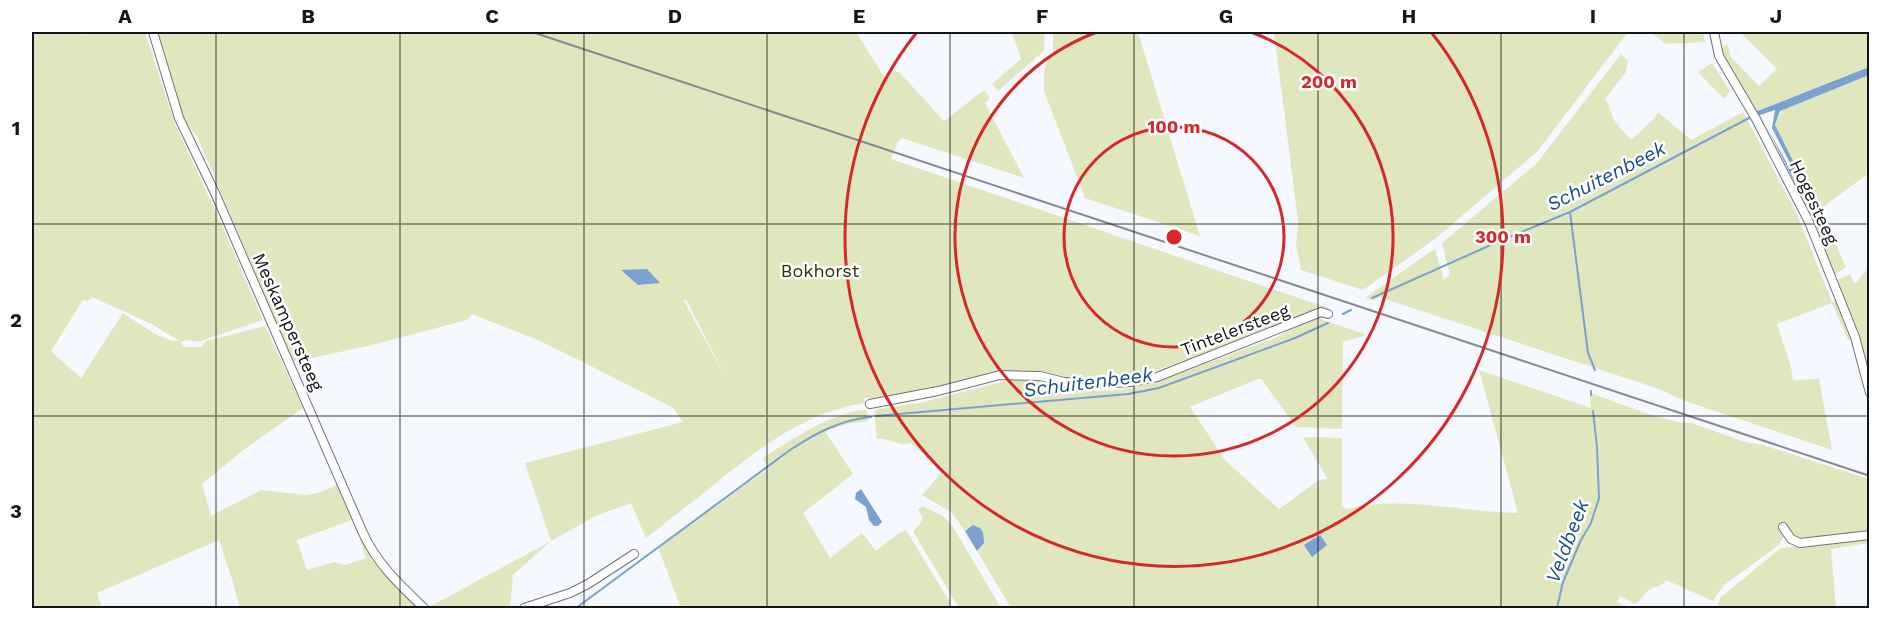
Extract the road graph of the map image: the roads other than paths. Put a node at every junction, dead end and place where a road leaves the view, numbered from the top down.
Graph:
1 (153, 32) edge
2 (1714, 32) edge
3 (1328, 314) dead end
4 (1869, 393) edge
5 (870, 404) dead end
6 (1783, 527) dead end
7 (1869, 535) edge
8 (634, 554) dead end
9 (424, 609) edge
10 (524, 609) edge

1 - 9 street, Meskampersteeg
2 - 4 street, Hogesteeg
3 - 5 street, Tintelersteeg
6 - 7 street
8 - 10 street

